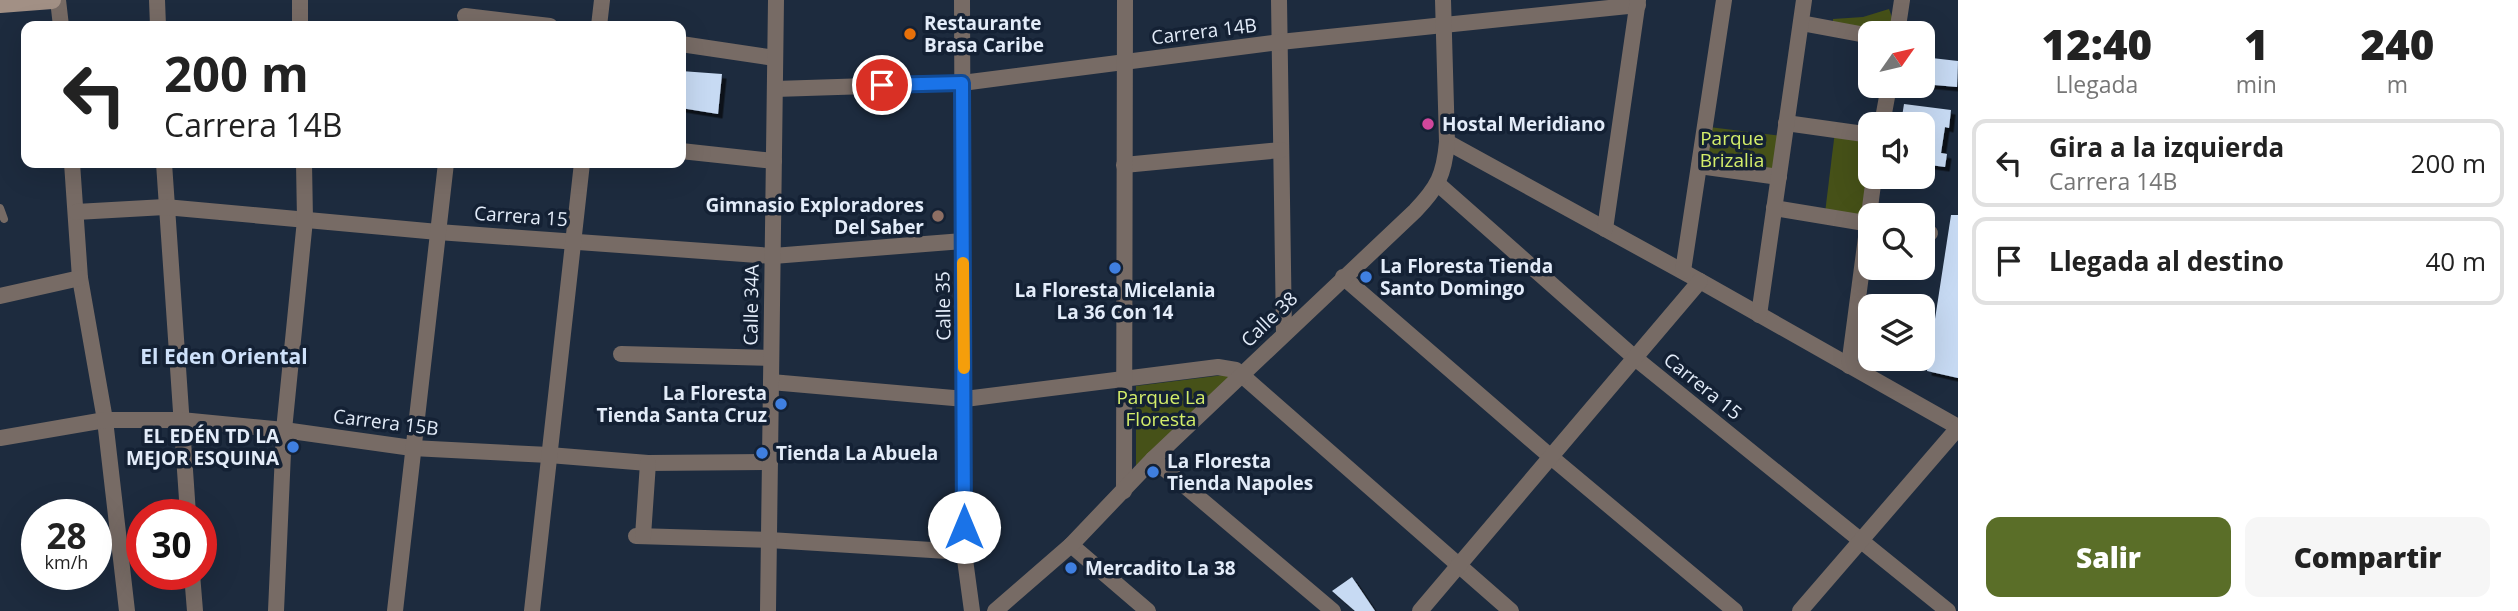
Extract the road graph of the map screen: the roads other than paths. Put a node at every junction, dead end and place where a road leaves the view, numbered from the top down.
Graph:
1 (52, 0) edge
2 (58, 0) edge
3 (157, 0) edge
4 (300, 0) edge
5 (601, 0) edge
6 (776, 0) edge
7 (962, 0) edge
8 (1125, 0) edge
9 (1279, 0) edge
10 (1443, 0) edge
11 (1724, 0) edge
12 (1804, 0) edge
13 (1902, 0) edge
14 (1638, 2) edge
15 (0, 4) edge
16 (465, 14) edge
17 (60, 21) edge
18 (158, 21) edge
19 (300, 21) edge
20 (515, 21) edge
21 (599, 21) edge
22 (1899, 21) edge
23 (1801, 23) junction
24 (1444, 24) junction
25 (1858, 34) edge
26 (1280, 42) junction
27 (686, 45) edge
28 (775, 58) junction
29 (1125, 62) junction
30 (962, 83) junction
31 (775, 89) junction
32 (1786, 123) junction
33 (1858, 133) edge
34 (1447, 142) junction
35 (1281, 150) junction
36 (686, 152) edge
37 (774, 161) junction
38 (1125, 165) junction
39 (1699, 166) junction
40 (72, 168) edge
41 (164, 168) edge
42 (304, 168) edge
43 (445, 168) edge
44 (581, 168) edge
45 (1779, 177) junction
46 (1438, 184) junction
47 (165, 207) junction
48 (0, 208) edge
49 (1774, 208) junction
50 (76, 212) junction
51 (4, 219) dead end
52 (305, 220) junction
53 (1858, 222) edge
54 (1605, 229) junction
55 (438, 232) junction
56 (574, 240) junction
57 (963, 241) junction
58 (773, 256) junction
59 (1683, 271) junction
60 (1343, 277) junction
61 (80, 278) junction
62 (1861, 280) edge
63 (1700, 281) junction
64 (0, 296) edge
65 (1759, 315) junction
66 (1284, 333) junction
67 (621, 354) dead end
68 (771, 358) junction
69 (1635, 358) junction
70 (1849, 366) junction
71 (1242, 374) junction
72 (1124, 377) junction
73 (771, 382) junction
74 (965, 399) junction
75 (105, 420) junction
76 (181, 420) junction
77 (1958, 428) edge
78 (284, 430) junction
79 (0, 438) edge
80 (412, 448) junction
81 (550, 455) junction
82 (1551, 457) junction
83 (1153, 459) junction
84 (770, 462) junction
85 (648, 463) junction
86 (1124, 491) junction
87 (187, 499) edge
88 (769, 540) junction
89 (1860, 541) junction
90 (1071, 545) junction
91 (964, 552) junction
92 (1457, 565) junction
93 (193, 590) edge
94 (127, 611) edge
95 (195, 611) edge
96 (276, 611) edge
97 (395, 611) edge
98 (532, 611) edge
99 (768, 611) edge
100 (972, 611) edge
101 (995, 611) edge
102 (1148, 611) edge
103 (1333, 611) edge
104 (1420, 611) edge
105 (1511, 611) edge
106 (1735, 611) edge
107 (1800, 611) edge
108 (1948, 611) edge

1 - 15 main road
2 - 17 street
3 - 18 street
4 - 19 street
5 - 21 street
6 - 28 street, Calle 34A
7 - 30 street, Calle 35
8 - 29 street
9 - 26 street
10 - 24 street, Calle 38
11 - 39 street
12 - 23 street
13 - 22 street
14 - 24 street, Carrera 14B
14 - 54 street
16 - 20 street
23 - 25 street
23 - 32 street
24 - 26 street, Carrera 14B
24 - 34 street, Calle 38
26 - 29 street, Carrera 14B
26 - 35 street
27 - 28 street
28 - 31 street, Calle 34A
29 - 30 street, Carrera 14B
29 - 38 street
30 - 31 street, Carrera 14B
30 - 57 street, Calle 35
31 - 37 street, Calle 34A
32 - 33 street
32 - 45 street
34 - 46 street, Calle 38
34 - 54 street
35 - 38 street
35 - 66 street
36 - 37 street
37 - 58 street, Calle 34A
38 - 72 street
39 - 45 street
39 - 59 street
40 - 50 street
41 - 47 street
42 - 52 street
43 - 55 street
44 - 56 street
45 - 49 street
46 - 60 street, Calle 38
46 - 69 street, Carrera 15
47 - 50 street, Carrera 15
47 - 52 street, Carrera 15
47 - 76 street
48 - 51 lane
49 - 53 street
49 - 65 street
50 - 61 street
52 - 55 street, Carrera 15
52 - 78 street
54 - 59 street
55 - 56 street, Carrera 15
55 - 80 street
56 - 58 street, Carrera 15
56 - 81 street
57 - 58 street, Carrera 15
57 - 74 street, Calle 35
58 - 68 street, Calle 34A
59 - 63 street
60 - 66 street, Calle 38
60 - 82 street
61 - 64 street
61 - 75 street
62 - 70 street
63 - 65 street
63 - 69 street
65 - 70 street
66 - 71 street, Calle 38
67 - 68 street
68 - 73 street, Calle 34A
69 - 82 street
69 - 89 street, Carrera 15
70 - 77 street
71 - 72 street
71 - 83 street, Calle 38
71 - 92 street
72 - 74 street
72 - 86 street
73 - 74 street
73 - 84 street, Calle 34A
74 - 91 street, Calle 35
75 - 76 street, Carrera 15B
75 - 79 street, Carrera 15B
75 - 94 street
76 - 78 street, Carrera 15B
76 - 87 street
77 - 89 street
78 - 80 street, Carrera 15B
78 - 96 street
80 - 81 street, Carrera 15B
80 - 97 street
81 - 85 street, Carrera 15B
81 - 98 street
82 - 92 street
82 - 106 street
83 - 86 street, Calle 38
83 - 103 street
84 - 85 street, Carrera 15B
84 - 88 street, Calle 34A
85 - 88 street
86 - 90 street, Calle 38
88 - 91 street
88 - 99 street, Calle 34A
89 - 107 street
89 - 108 street, Carrera 15
90 - 101 street, Calle 38
90 - 102 street
91 - 100 street, Calle 35
92 - 104 street
92 - 105 street
93 - 95 street

